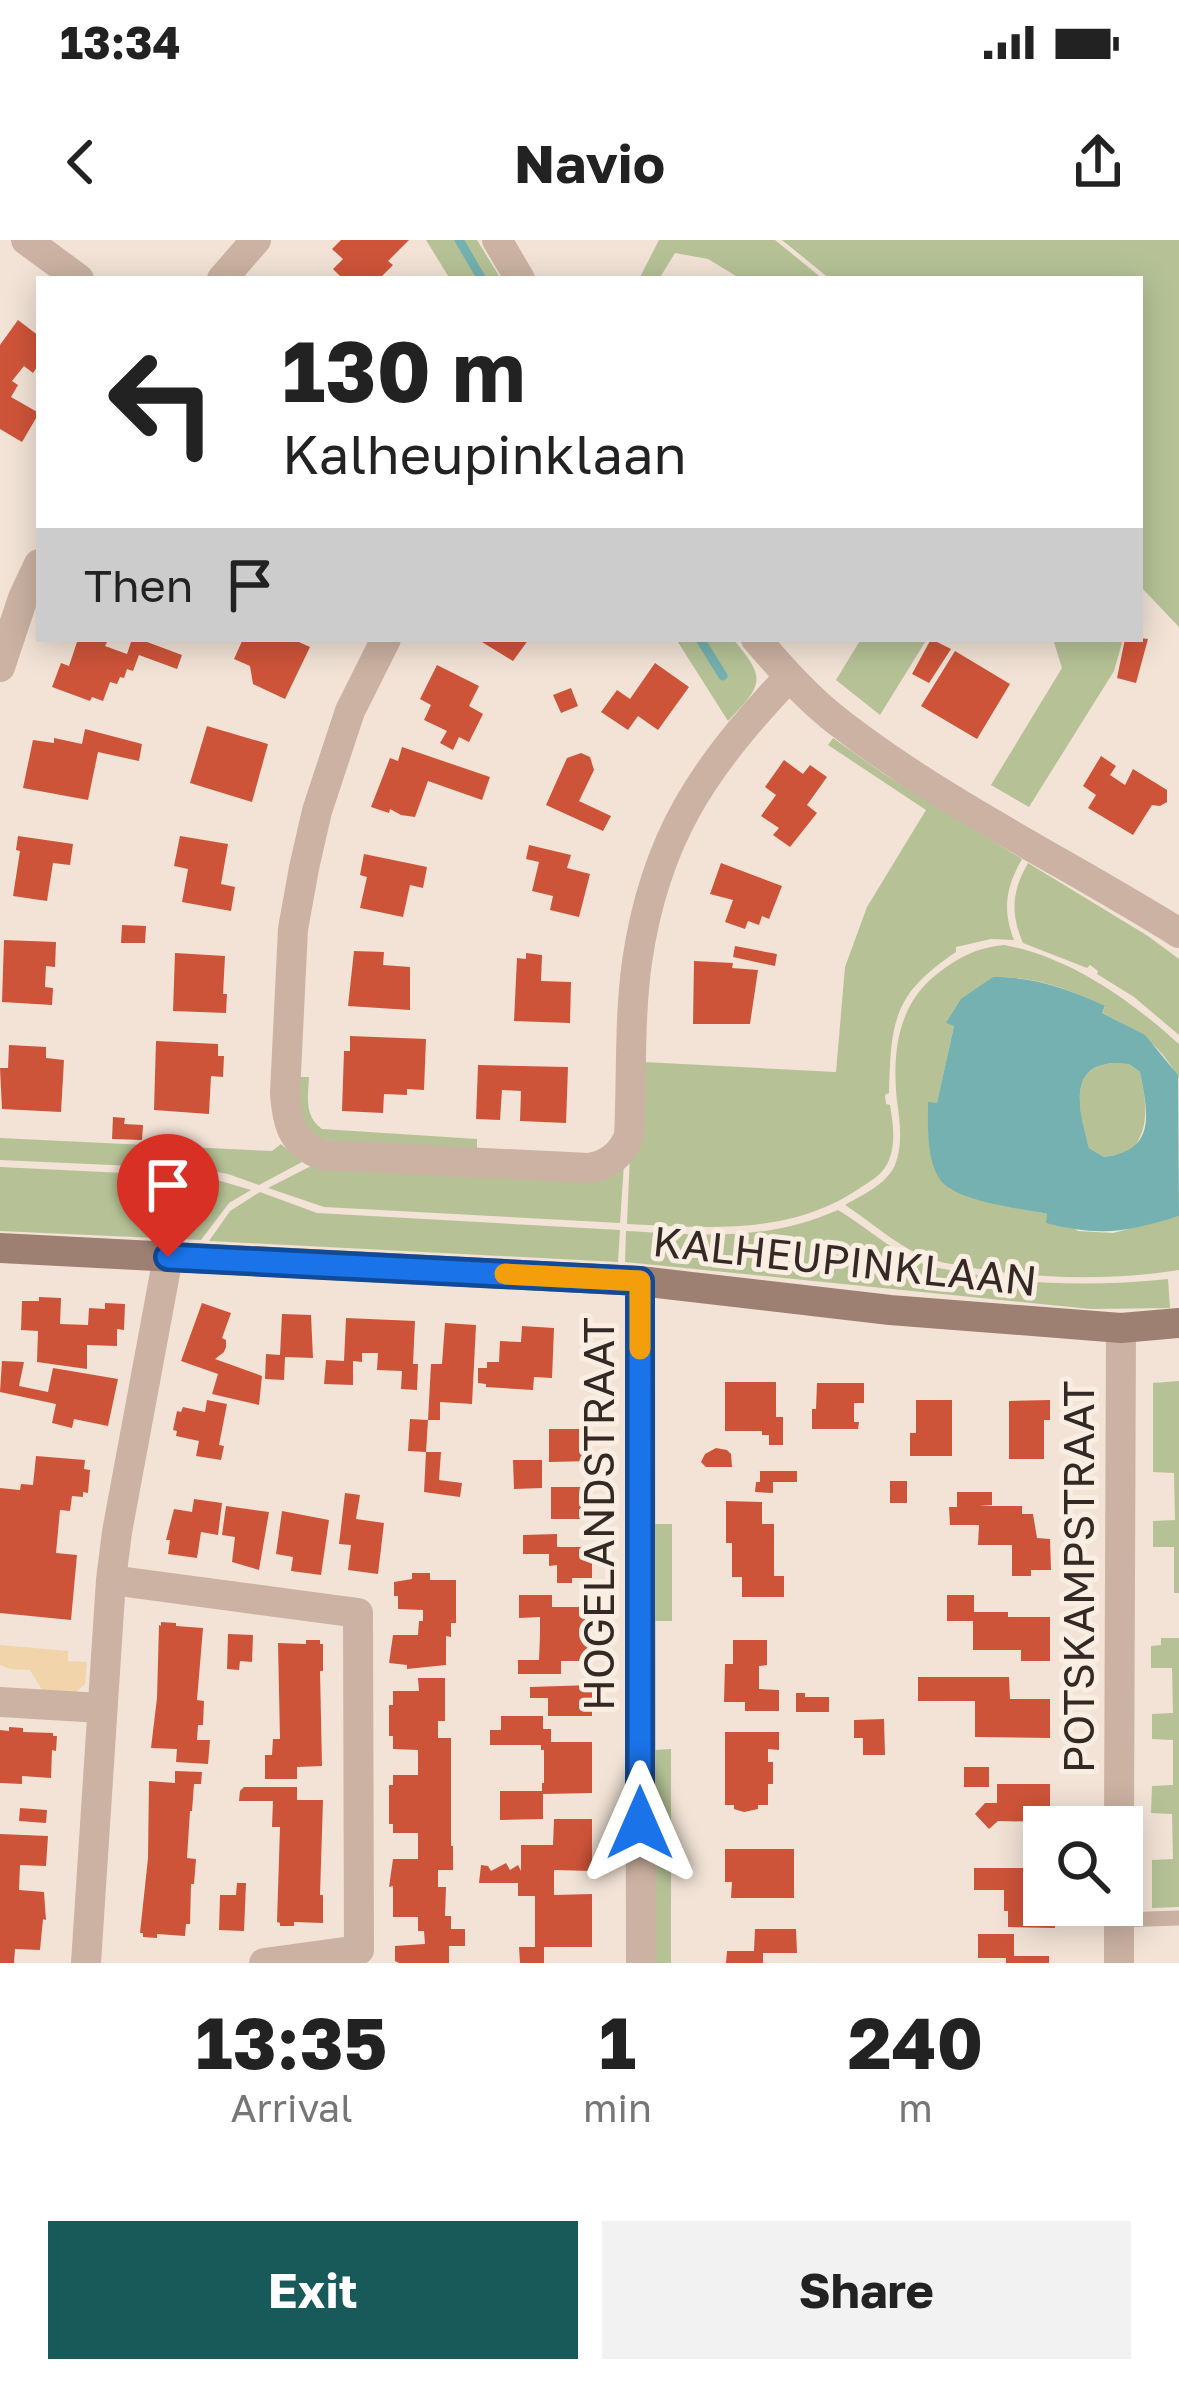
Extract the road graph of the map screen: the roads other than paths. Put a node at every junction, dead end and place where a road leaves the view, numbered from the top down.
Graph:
1 (26, 240) edge
2 (256, 240) edge
3 (497, 240) edge
4 (75, 276) edge
5 (225, 276) edge
6 (518, 276) edge
7 (36, 570) edge
8 (384, 642) edge
9 (759, 642) edge
10 (0, 667) edge
11 (789, 677) junction
12 (1179, 933) edge
13 (0, 1248) edge
14 (168, 1257) junction
15 (640, 1281) junction
16 (1179, 1323) edge
17 (1121, 1328) junction
18 (112, 1580) junction
19 (0, 1702) edge
20 (101, 1708) junction
21 (1118, 1806) edge
22 (1143, 1914) edge
23 (1179, 1918) edge
24 (1119, 1926) edge
25 (86, 1963) edge
26 (263, 1963) edge
27 (641, 1963) edge
28 (1119, 1963) edge

1 - 4 street
2 - 5 street
3 - 6 street
7 - 10 street
8 - 11 street
9 - 11 street
11 - 12 street
13 - 14 street, KALHEUPINKLAAN
14 - 15 street, KALHEUPINKLAAN
14 - 18 street
15 - 17 street, KALHEUPINKLAAN
15 - 27 street, HOGELANDSTRAAT
16 - 17 street, KALHEUPINKLAAN
17 - 21 street, POTSKAMPSTRAAT
18 - 20 street
18 - 26 street
19 - 20 street
20 - 25 street
22 - 23 lane
24 - 28 street

